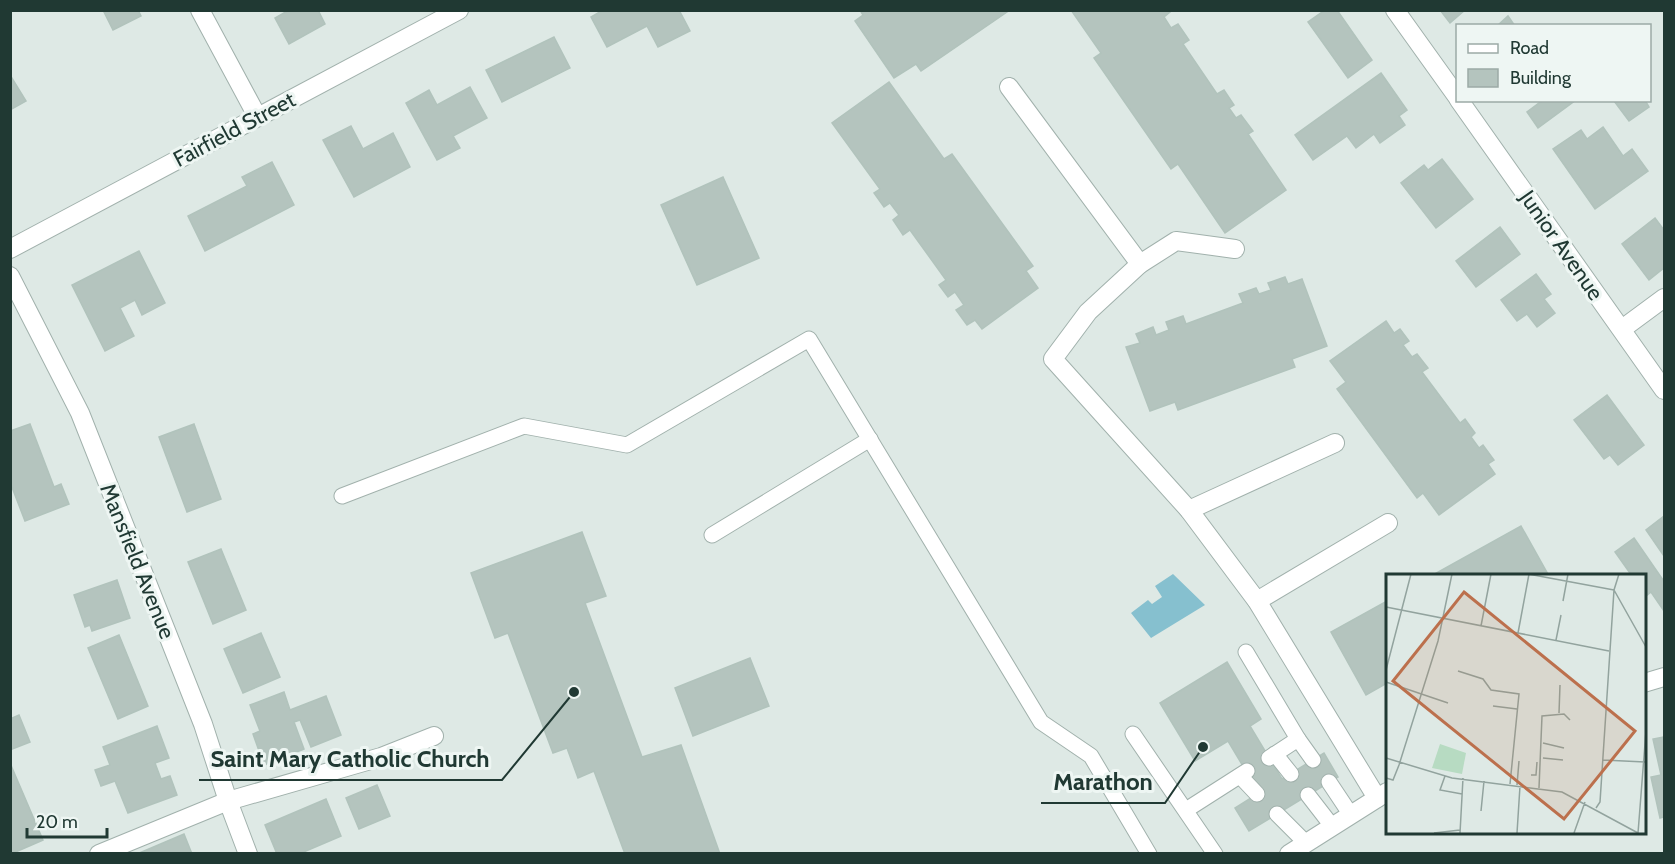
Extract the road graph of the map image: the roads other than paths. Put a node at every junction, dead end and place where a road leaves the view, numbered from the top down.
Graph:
1 (200, 10) edge
2 (459, 10) edge
3 (1395, 10) edge
4 (1009, 87) dead end
5 (1456, 96) edge
6 (1460, 102) edge
7 (257, 116) junction
8 (10, 249) edge
9 (1235, 249) dead end
10 (1140, 264) junction
11 (10, 276) edge
12 (1665, 298) edge
13 (1622, 329) junction
14 (1665, 390) edge
15 (870, 439) junction
16 (1335, 443) dead end
17 (342, 496) dead end
18 (1189, 510) junction
19 (1388, 523) dead end
20 (712, 535) dead end
21 (1257, 601) junction
22 (1246, 652) dead end
23 (1665, 677) edge
24 (1645, 683) edge
25 (1132, 734) dead end
26 (434, 736) dead end
27 (1298, 740) junction
28 (1313, 760) dead end
29 (1291, 774) dead end
30 (1329, 783) dead end
31 (1257, 794) dead end
32 (1308, 795) dead end
33 (1382, 795) edge
34 (228, 801) junction
35 (1186, 810) junction
36 (1277, 814) dead end
37 (1351, 815) junction
38 (1332, 826) junction
39 (1305, 842) junction
40 (99, 854) edge
41 (248, 854) edge
42 (1149, 854) edge
43 (1215, 854) edge
44 (1288, 854) edge

1 - 7 street
2 - 7 street, Fairfield Street
3 - 5 street, Junior Avenue
4 - 10 street
6 - 13 street, Junior Avenue
7 - 8 street, Fairfield Street
9 - 10 street
10 - 18 street
11 - 34 street, Mansfield Avenue
12 - 13 street
13 - 14 street, Junior Avenue
15 - 17 lane
15 - 20 lane
15 - 42 lane
16 - 18 street
18 - 21 street
19 - 21 street
21 - 33 street
22 - 27 lane
23 - 24 street
25 - 35 lane
26 - 34 street
27 - 28 lane
27 - 29 lane
30 - 37 lane
31 - 35 lane
32 - 38 lane
33 - 37 street
34 - 40 street
34 - 41 street, Mansfield Avenue
35 - 43 lane
36 - 39 lane
37 - 38 street
38 - 39 street
39 - 44 street

